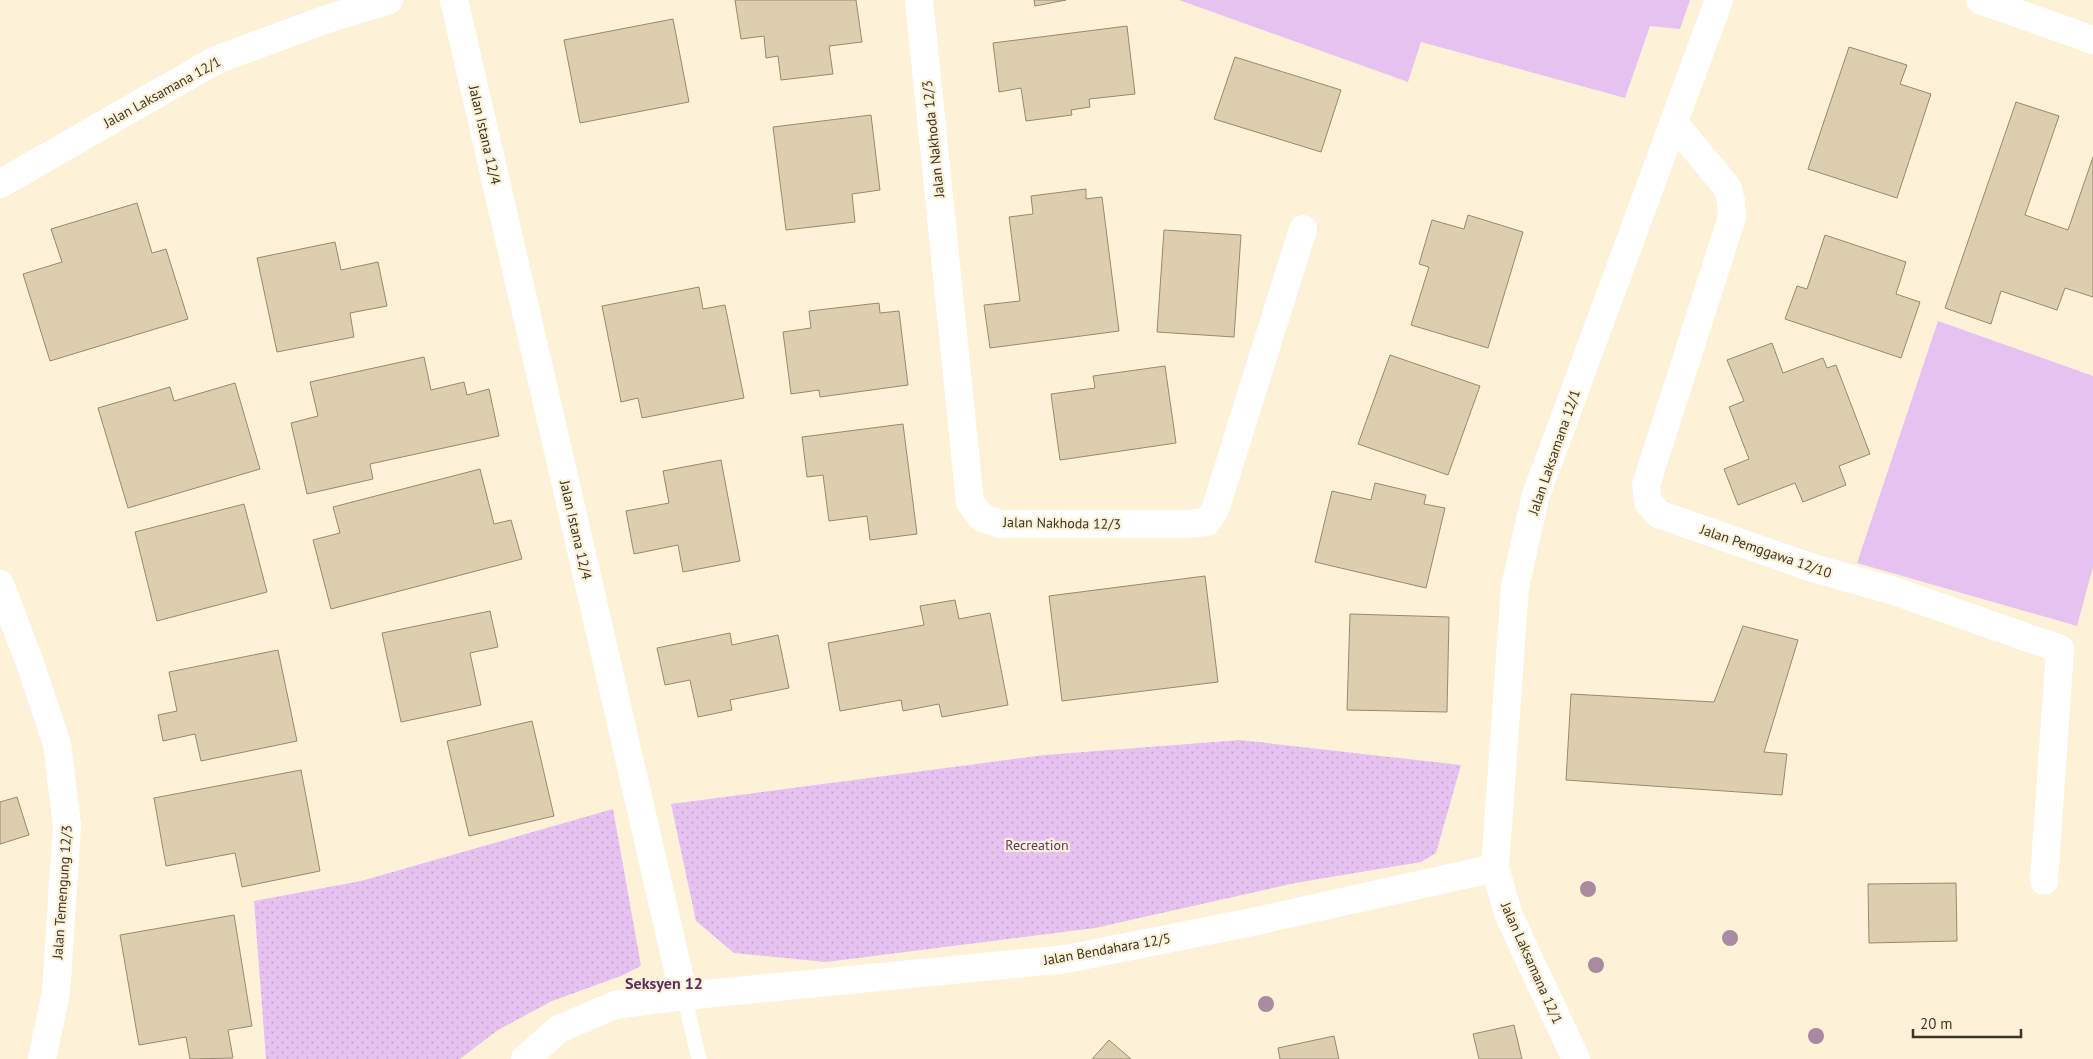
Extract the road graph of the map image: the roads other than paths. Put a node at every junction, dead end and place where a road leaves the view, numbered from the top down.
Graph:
1 (389, 0) edge
2 (454, 0) edge
3 (919, 0) edge
4 (1719, 0) edge
5 (1980, 0) edge
6 (2093, 40) edge
7 (1673, 122) junction
8 (0, 184) edge
9 (1303, 228) dead end
10 (0, 584) edge
11 (1495, 868) junction
12 (2044, 881) dead end
13 (684, 996) junction
14 (42, 1059) edge
15 (524, 1059) edge
16 (699, 1059) edge
17 (1576, 1059) edge

1 - 8 street, Jalan Laksamana 12/1
2 - 13 street, Jalan Istana 12/4
3 - 9 street, Jalan Nakhoda 12/3
4 - 7 street, Jalan Laksamana 12/1
5 - 6 street
7 - 11 street, Jalan Laksamana 12/1
7 - 12 street, Jalan Pemggawa 12/10
10 - 14 street, Jalan Temengung 12/3
11 - 13 street, Jalan Bendahara 12/5
11 - 17 street, Jalan Laksamana 12/1
13 - 15 street, Jalan Bendahara 12/5
13 - 16 lane, Jalan Istana 12/4

